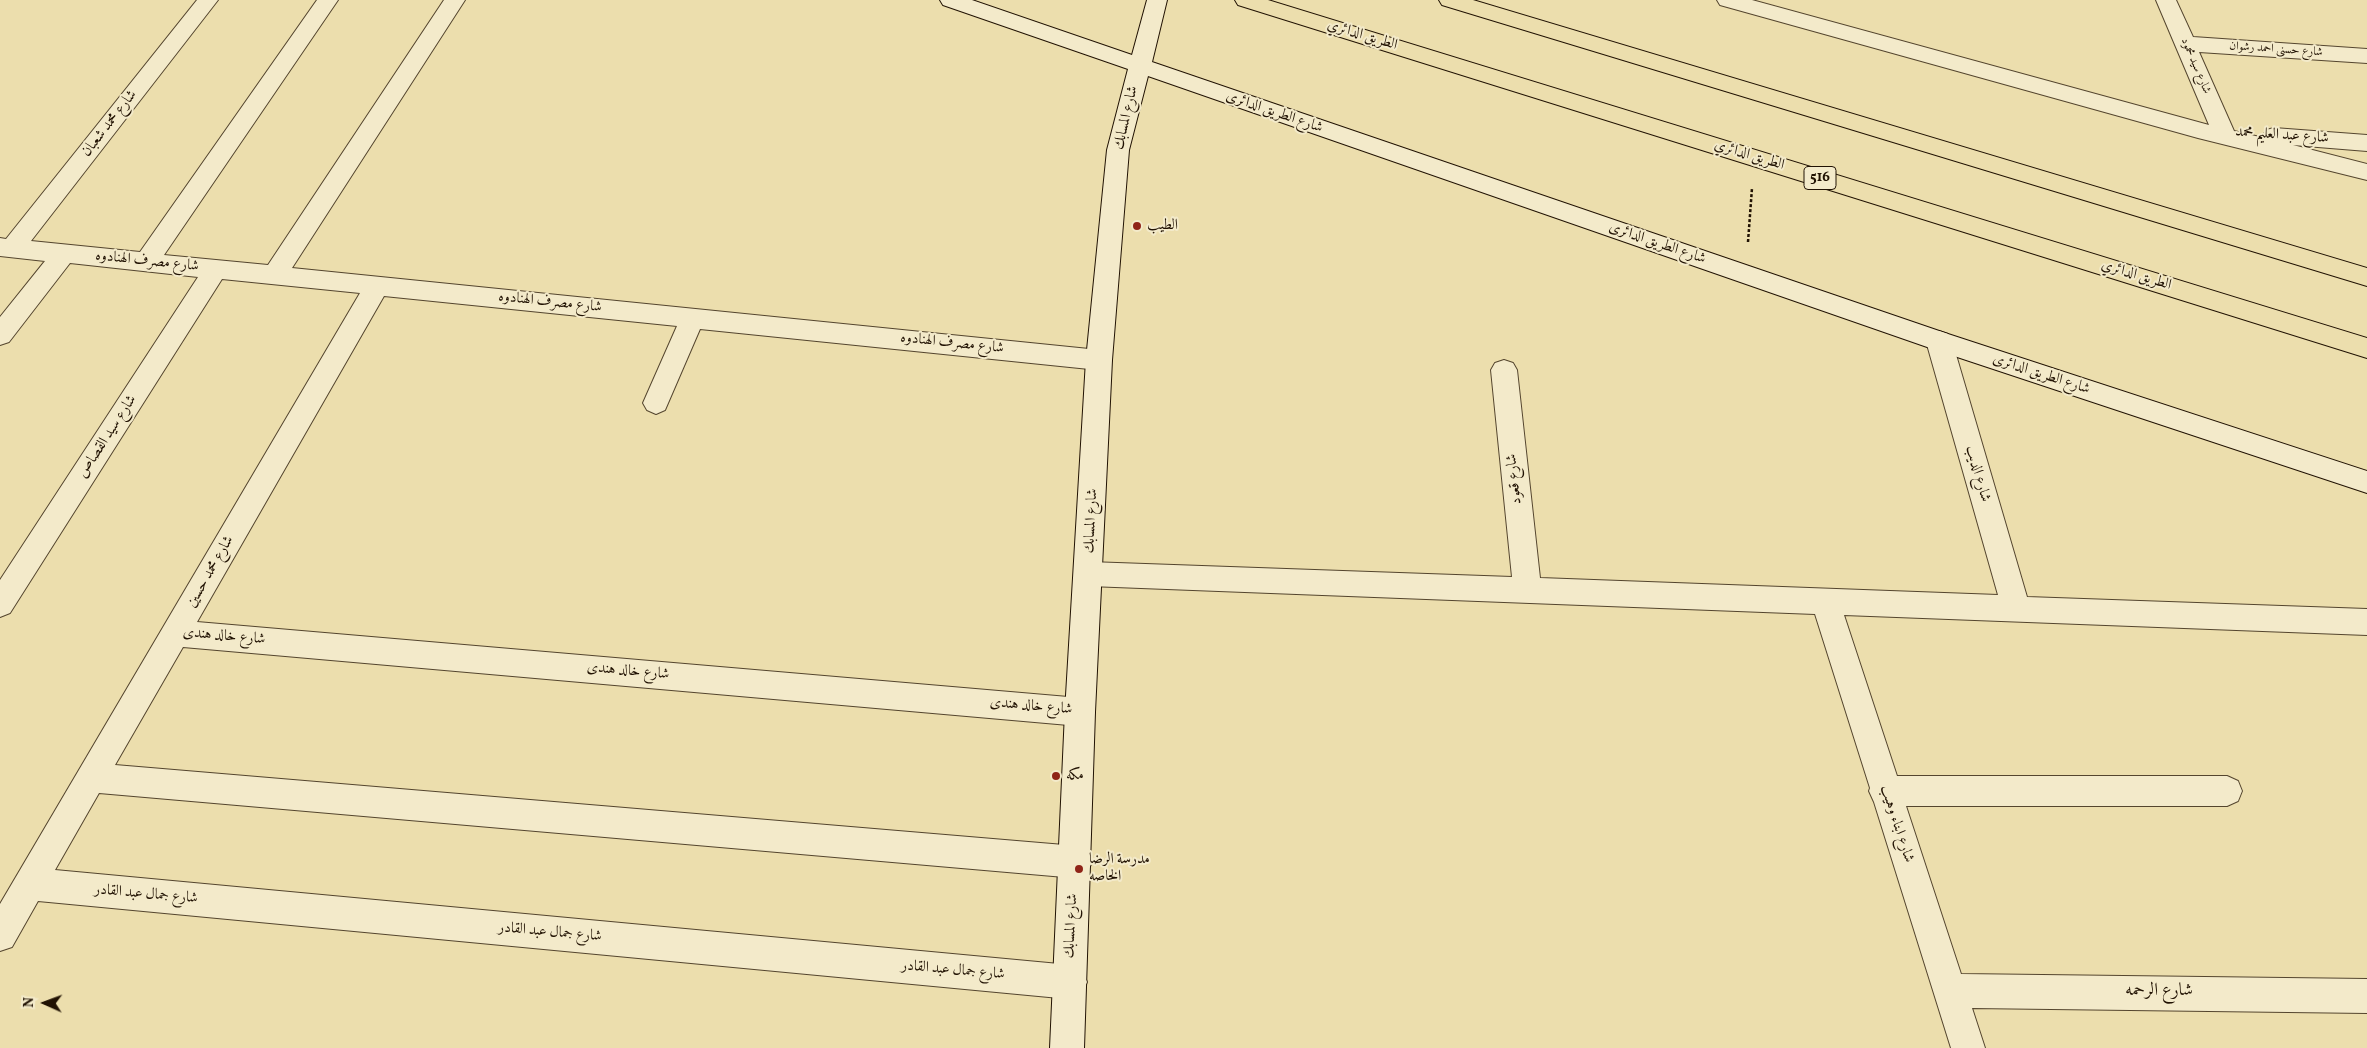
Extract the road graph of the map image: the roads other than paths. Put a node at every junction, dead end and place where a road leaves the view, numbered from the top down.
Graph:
1 (208, 0) edge
2 (328, 0) edge
3 (455, 0) edge
4 (950, 0) edge
5 (1157, 0) edge
6 (1245, 0) edge
7 (1449, 0) edge
8 (1727, 0) edge
9 (2166, 0) edge
10 (2185, 44) junction
11 (2367, 56) edge
12 (1139, 67) junction
13 (2198, 130) junction
14 (2223, 132) junction
15 (2367, 143) edge
16 (2367, 172) edge
17 (6, 248) edge
18 (64, 254) junction
19 (146, 262) junction
20 (216, 269) junction
21 (274, 276) junction
22 (2367, 277) edge
23 (377, 286) junction
24 (692, 317) junction
25 (0, 335) edge
26 (1939, 341) junction
27 (2367, 348) edge
28 (1099, 360) junction
29 (1504, 370) dead end
30 (656, 404) dead end
31 (2367, 482) edge
32 (1089, 574) junction
33 (1527, 589) junction
34 (1825, 600) junction
35 (0, 604) edge
36 (2016, 608) junction
37 (2367, 622) edge
38 (175, 633) junction
39 (1080, 712) junction
40 (92, 778) junction
41 (1884, 791) junction
42 (2227, 791) dead end
43 (1076, 862) junction
44 (30, 884) junction
45 (0, 935) edge
46 (1070, 982) junction
47 (1950, 991) junction
48 (2367, 996) edge
49 (1067, 1048) edge
50 (1968, 1048) edge

1 - 17 street, شارع محمد شعبان
2 - 19 street
3 - 21 street
4 - 12 street, شارع الطريق الدائرى
5 - 12 street, شارع المسابك
6 - 27 highway, الطريق الدائري / 516
7 - 22 highway
8 - 13 street
9 - 10 street, شارع سيد محمود
10 - 11 street, شارع حسنى احمد رشوان
10 - 14 street, شارع سيد محمود
12 - 26 street, شارع الطريق الدائرى
12 - 28 street, شارع المسابك
13 - 14 street, شارع عبد العليم محمد
13 - 16 street
14 - 15 street, شارع عبد العليم محمد
17 - 18 street, شارع مصرف الهنادوه
18 - 19 street, شارع مصرف الهنادوه
18 - 25 street
19 - 20 street, شارع مصرف الهنادوه
20 - 21 street, شارع مصرف الهنادوه
20 - 35 street, شارع سيد القصاص
21 - 23 street, شارع مصرف الهنادوه
23 - 24 street, شارع مصرف الهنادوه
23 - 38 street, شارع محمد حسين
24 - 28 street, شارع مصرف الهنادوه
24 - 30 street
26 - 31 street, شارع الطريق الدائرى
26 - 36 street, شارع الديب
28 - 32 street, شارع المسابك
29 - 33 street, شارع قعود
32 - 33 street
32 - 39 street, شارع المسابك
33 - 34 street
34 - 36 street
34 - 41 street, شارع ابناء وهيب
36 - 37 street
38 - 39 street, شارع خالد هندى
38 - 40 street, شارع محمد حسين
39 - 43 street, شارع المسابك
40 - 43 street
40 - 44 street, شارع محمد حسين
41 - 42 street
41 - 47 street, شارع ابناء وهيب
43 - 46 street, شارع المسابك
44 - 45 street, شارع محمد حسين
44 - 46 street, شارع جمال عبد القادر
46 - 49 street, شارع المسابك
47 - 48 street, شارع الرحمه
47 - 50 street, شارع ابناء وهيب

